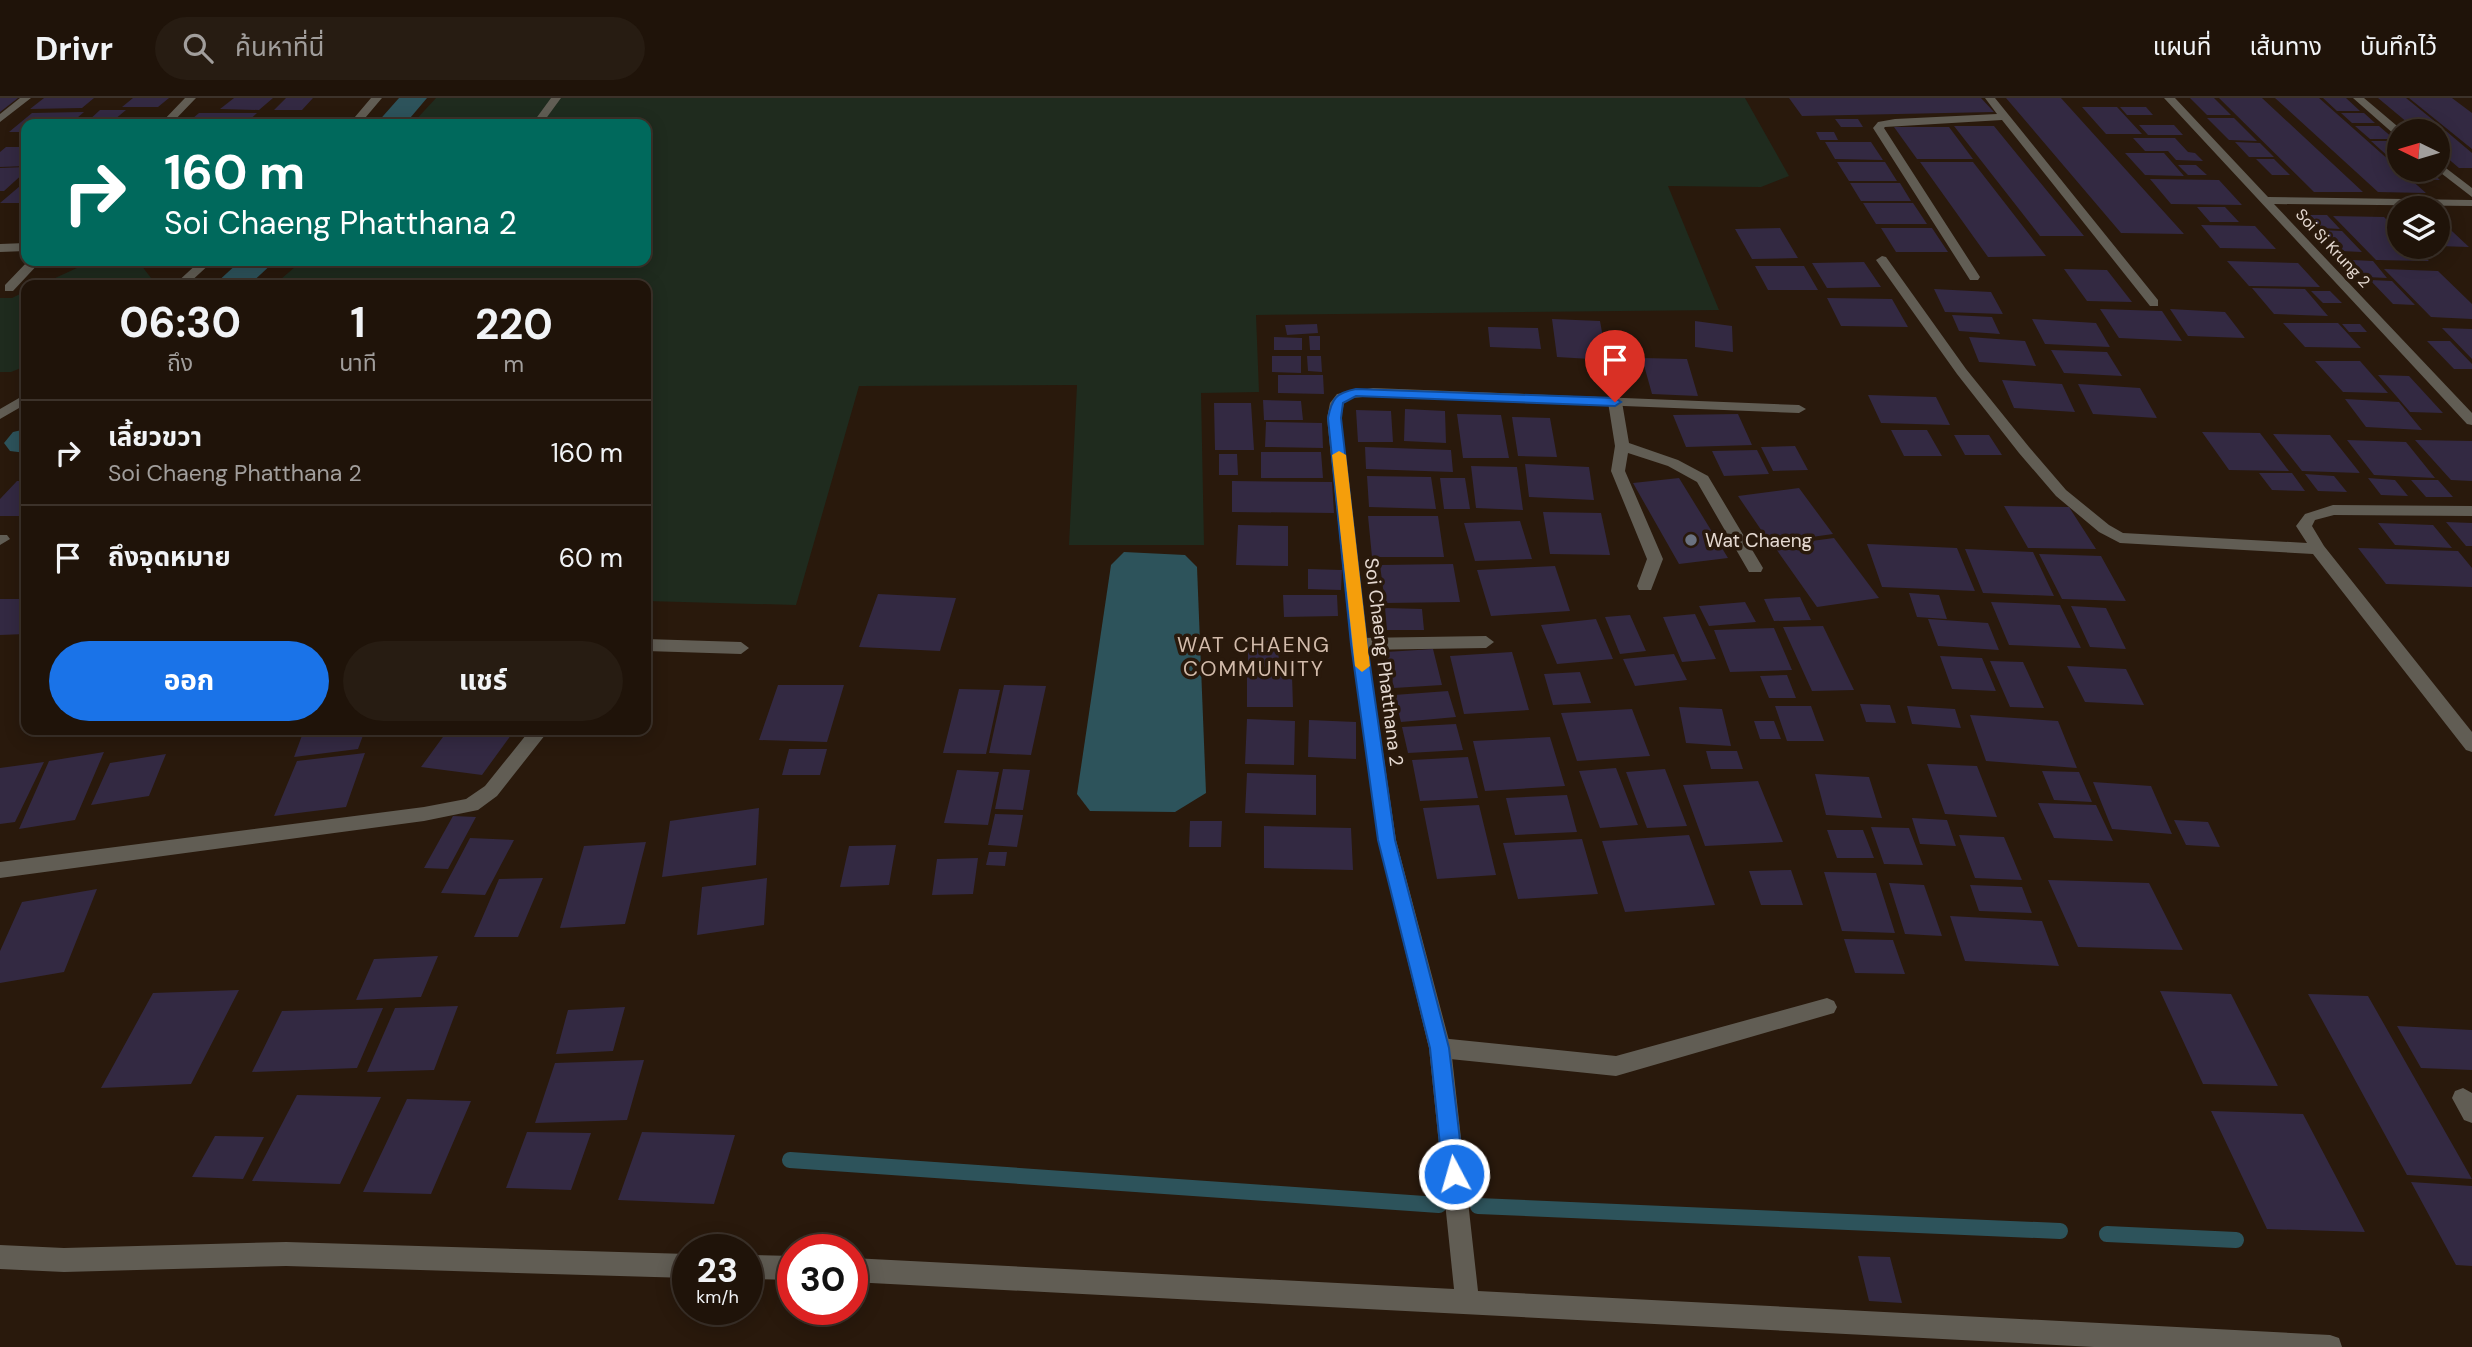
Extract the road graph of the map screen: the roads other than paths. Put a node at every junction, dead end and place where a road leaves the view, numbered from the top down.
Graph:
1 (26, 98) edge
2 (191, 98) edge
3 (377, 98) edge
4 (556, 98) edge
5 (1990, 98) edge
6 (2169, 98) edge
7 (2358, 98) edge
8 (2005, 117) junction
9 (0, 119) edge
10 (170, 119) edge
11 (358, 119) edge
12 (541, 119) edge
13 (2387, 123) edge
14 (2450, 175) edge
15 (2472, 194) edge
16 (2266, 200) junction
17 (2472, 203) edge
18 (21, 247) edge
19 (0, 248) edge
20 (1882, 260) dead end
21 (30, 266) edge
22 (201, 266) edge
23 (1974, 277) dead end
24 (186, 280) edge
25 (9, 288) dead end
26 (2154, 303) dead end
27 (21, 401) edge
28 (1615, 402) junction
29 (1798, 409) dead end
30 (0, 415) edge
31 (2472, 421) edge
32 (1622, 446) junction
33 (2472, 511) edge
34 (2318, 549) junction
35 (1755, 568) dead end
36 (1645, 586) dead end
37 (1486, 642) dead end
38 (1359, 644) junction
39 (651, 645) edge
40 (741, 648) dead end
41 (536, 735) edge
42 (2472, 745) edge
43 (0, 870) edge
44 (1827, 1007) dead end
45 (1440, 1048) junction
46 (0, 1257) edge
47 (672, 1266) edge
48 (868, 1271) edge
49 (1468, 1300) junction
50 (2330, 1347) edge

1 - 9 street
2 - 10 street
3 - 11 street
4 - 12 street
5 - 8 street
6 - 16 street, Soi Si Krung 2
7 - 13 street
8 - 23 street
8 - 26 street
14 - 15 street
16 - 17 street
16 - 31 street, Soi Si Krung 2
18 - 19 street
20 - 34 street
21 - 25 street
22 - 24 street
27 - 30 street
28 - 29 street, Soi Chaeng Phatthana 2
28 - 32 street
28 - 38 street, Soi Chaeng Phatthana 2
32 - 35 street
32 - 36 street
33 - 34 street
34 - 42 street
37 - 38 street
38 - 45 street, Soi Chaeng Phatthana 2
39 - 40 street
41 - 43 street
44 - 45 street
45 - 49 street, Soi Chaeng Phatthana 2
46 - 47 street
48 - 49 street
49 - 50 street

